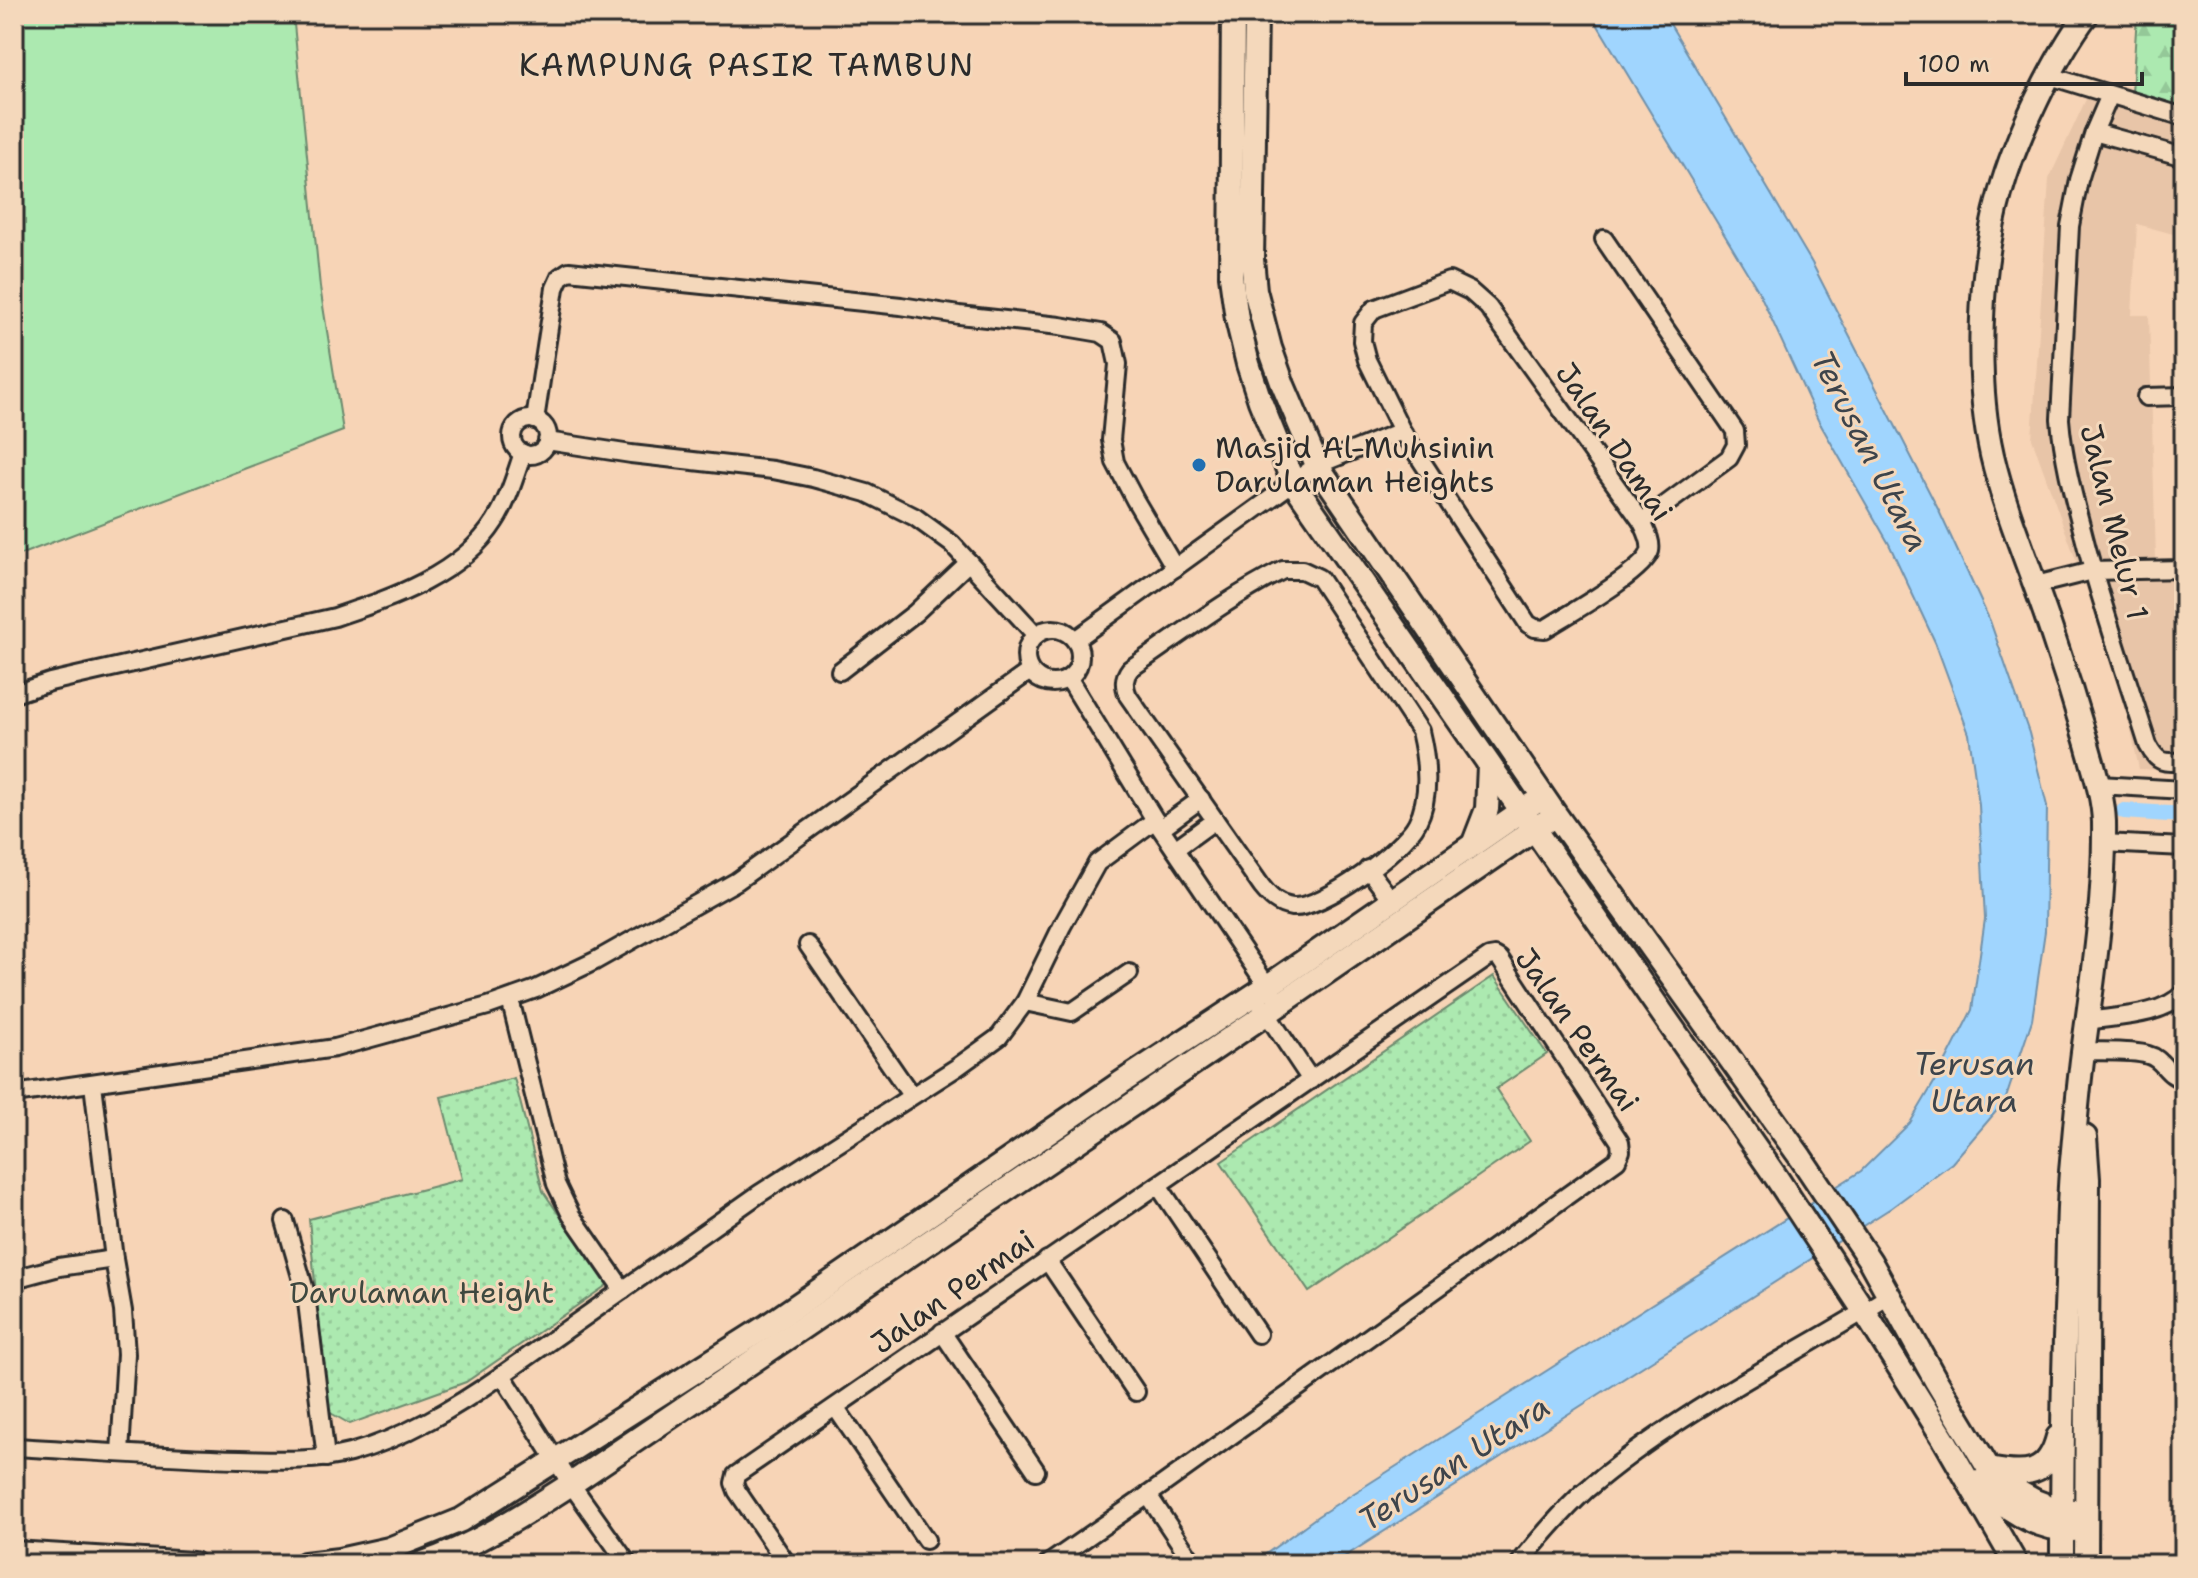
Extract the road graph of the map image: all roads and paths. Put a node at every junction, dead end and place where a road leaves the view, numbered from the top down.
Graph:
1 (1233, 14) edge
2 (1256, 14) edge
3 (2087, 14) edge
4 (2050, 76) junction
5 (2110, 95) junction
6 (2184, 117) edge
7 (2094, 132) junction
8 (2184, 157) edge
9 (1604, 239) dead end
10 (2184, 396) edge
11 (2146, 397) dead end
12 (535, 420) junction
13 (1402, 431) junction
14 (547, 441) junction
15 (523, 453) junction
16 (1317, 465) junction
17 (1293, 482) junction
18 (1642, 522) junction
19 (969, 562) junction
20 (1175, 568) junction
21 (2184, 569) edge
22 (2092, 571) junction
23 (2036, 585) junction
24 (1036, 635) junction
25 (1075, 640) junction
26 (840, 671) dead end
27 (1030, 671) junction
28 (1069, 679) junction
29 (14, 694) edge
30 (2184, 761) edge
31 (1489, 766) junction
32 (2099, 785) junction
33 (2184, 790) edge
34 (1201, 799) junction
35 (1549, 805) junction
36 (1215, 820) junction
37 (1528, 821) junction
38 (1158, 824) junction
39 (2103, 843) junction
40 (1472, 846) junction
41 (2184, 847) edge
42 (1175, 849) junction
43 (1368, 869) junction
44 (1392, 901) junction
45 (808, 945) dead end
46 (1129, 973) dead end
47 (2184, 993) edge
48 (510, 999) junction
49 (1267, 1000) junction
50 (1025, 1002) junction
51 (2087, 1021) junction
52 (2083, 1051) junction
53 (2081, 1076) junction
54 (1311, 1080) junction
55 (2184, 1080) edge
56 (93, 1084) junction
57 (14, 1094) edge
58 (911, 1095) junction
59 (1158, 1185) junction
60 (285, 1221) dead end
61 (114, 1259) junction
62 (1047, 1260) junction
63 (14, 1279) edge
64 (623, 1290) junction
65 (1889, 1296) junction
66 (1864, 1311) junction
67 (942, 1332) junction
68 (1258, 1334) dead end
69 (502, 1375) junction
70 (1136, 1392) dead end
71 (836, 1408) junction
72 (2061, 1424) junction
73 (14, 1447) edge
74 (120, 1453) junction
75 (326, 1458) junction
76 (557, 1460) junction
77 (1958, 1462) junction
78 (1989, 1469) junction
79 (1036, 1471) dead end
80 (571, 1484) junction
81 (1148, 1495) junction
82 (2062, 1520) junction
83 (2086, 1521) junction
84 (926, 1540) dead end
85 (14, 1553) edge
86 (624, 1562) edge
87 (193, 1564) edge
88 (305, 1564) edge
89 (421, 1564) edge
90 (787, 1564) edge
91 (1048, 1564) edge
92 (1194, 1564) edge
93 (1519, 1564) edge
94 (2016, 1564) edge
95 (2062, 1564) edge
96 (2086, 1564) edge

1 - 17 street
2 - 16 street
3 - 4 street
4 - 5 street
4 - 23 street
5 - 6 street
5 - 7 street, Jalan Melur 1
7 - 8 street
7 - 22 street, Jalan Melur 1
9 - 18 street
10 - 11 street
12 - 14 street
12 - 15 street
12 - 20 street
13 - 16 street
13 - 18 street, Jalan Damai
13 - 18 street, Jalan Damai
14 - 15 street
14 - 19 street
15 - 29 street
16 - 17 street
16 - 35 street
17 - 20 street
17 - 31 street
19 - 24 street
19 - 26 street
20 - 25 street
21 - 22 street
22 - 23 street
22 - 30 street, Jalan Melur 1
23 - 32 street
24 - 25 street
24 - 27 street
25 - 28 street
27 - 28 street
27 - 48 street
28 - 38 street
31 - 37 street
31 - 40 street
32 - 33 street
32 - 39 street
34 - 36 street
34 - 38 street
34 - 43 street
35 - 37 street
35 - 65 street
36 - 42 street
36 - 43 street
37 - 40 street
37 - 49 street
37 - 66 street
38 - 42 street
38 - 50 street
39 - 41 street
39 - 51 street
40 - 44 street
42 - 49 street
43 - 44 street
44 - 49 street
45 - 58 street
46 - 50 street
47 - 51 street
48 - 56 street
48 - 64 street
49 - 54 street
49 - 76 street
49 - 80 street
50 - 58 street
51 - 52 street
52 - 53 street
52 - 55 street
53 - 72 street
53 - 83 street
54 - 59 street, Jalan Permai
54 - 81 street, Jalan Permai
56 - 57 street
56 - 61 street
58 - 64 street
59 - 62 street, Jalan Permai
59 - 68 street
60 - 75 street
61 - 63 street
61 - 74 street
62 - 67 street, Jalan Permai
62 - 70 street
64 - 69 street
65 - 66 street
65 - 78 street
66 - 77 street
66 - 93 street
67 - 71 street, Jalan Permai
67 - 79 street
69 - 75 street
69 - 76 street
71 - 84 street
71 - 90 street, Jalan Permai
72 - 78 street
72 - 82 street
73 - 74 street
74 - 75 street
76 - 80 street
76 - 88 street
77 - 82 street
77 - 94 street
78 - 82 street
80 - 86 street
80 - 89 street
81 - 91 street, Jalan Permai
81 - 92 street
82 - 83 street
82 - 95 street
83 - 96 street
85 - 87 street

